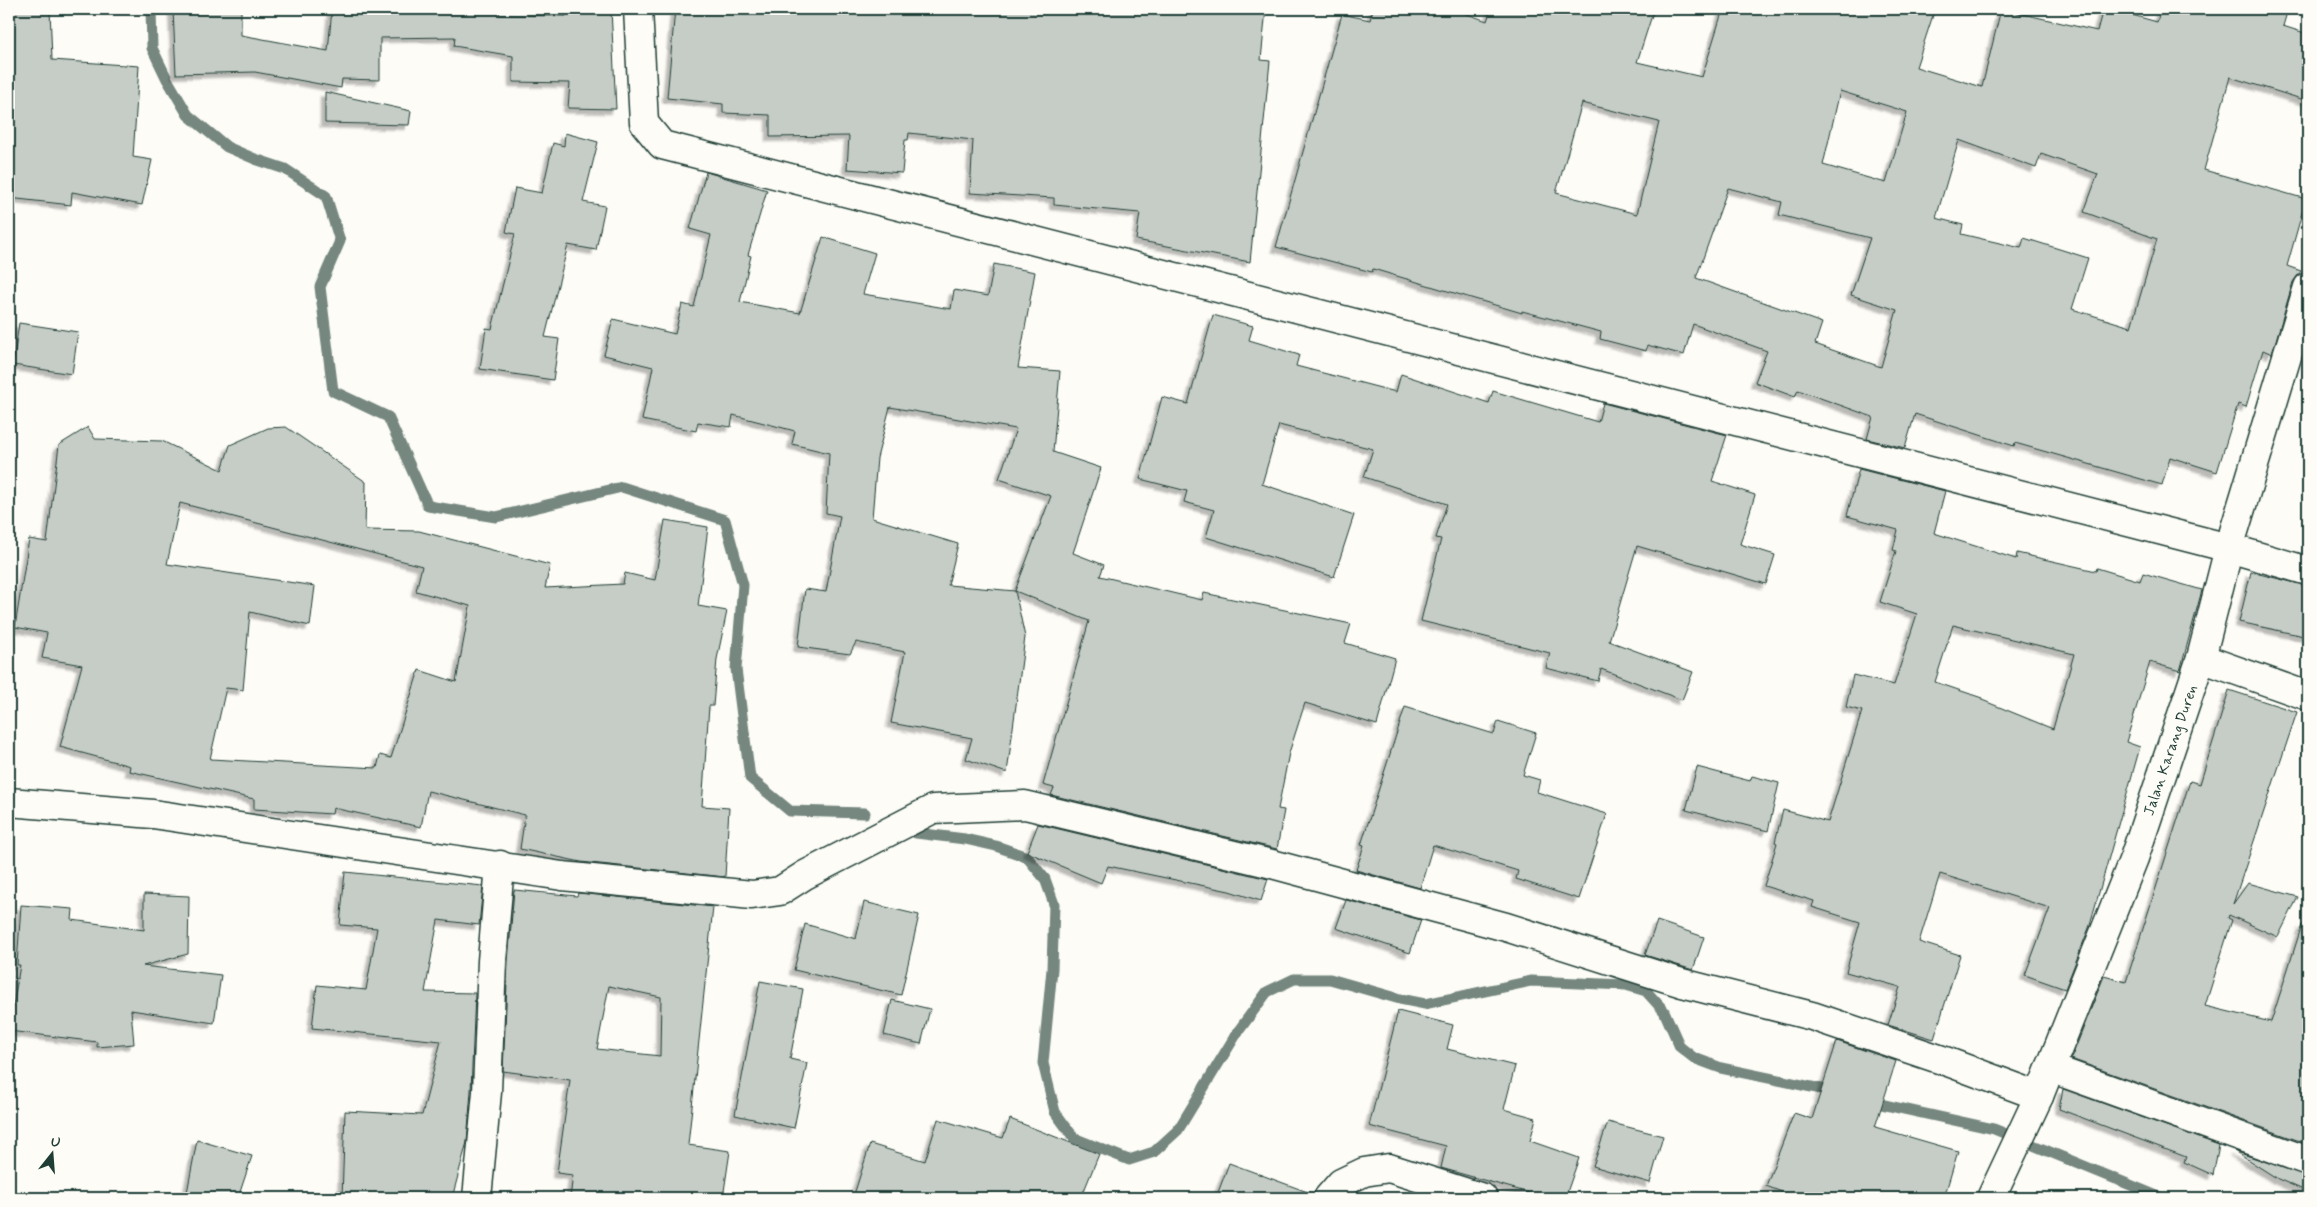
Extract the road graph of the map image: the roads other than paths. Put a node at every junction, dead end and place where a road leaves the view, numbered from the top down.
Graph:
1 (638, 9) edge
2 (2308, 287) edge
3 (2229, 548) junction
4 (2308, 571) edge
5 (2201, 658) junction
6 (2308, 696) edge
7 (9, 802) edge
8 (500, 866) junction
9 (2050, 1068) junction
10 (2036, 1102) junction
11 (2308, 1161) edge
12 (477, 1198) edge
13 (1328, 1198) edge
14 (1483, 1198) edge
15 (1991, 1198) edge

1 - 3 street
2 - 3 street, Jalan Karang Duren
3 - 4 street
3 - 5 street, Jalan Karang Duren
5 - 6 street
5 - 9 street, Jalan Karang Duren
7 - 8 street
8 - 10 street
8 - 12 street
9 - 10 street, Jalan Karang Duren
9 - 11 street
10 - 15 street, Jalan Karang Duren
13 - 14 street

